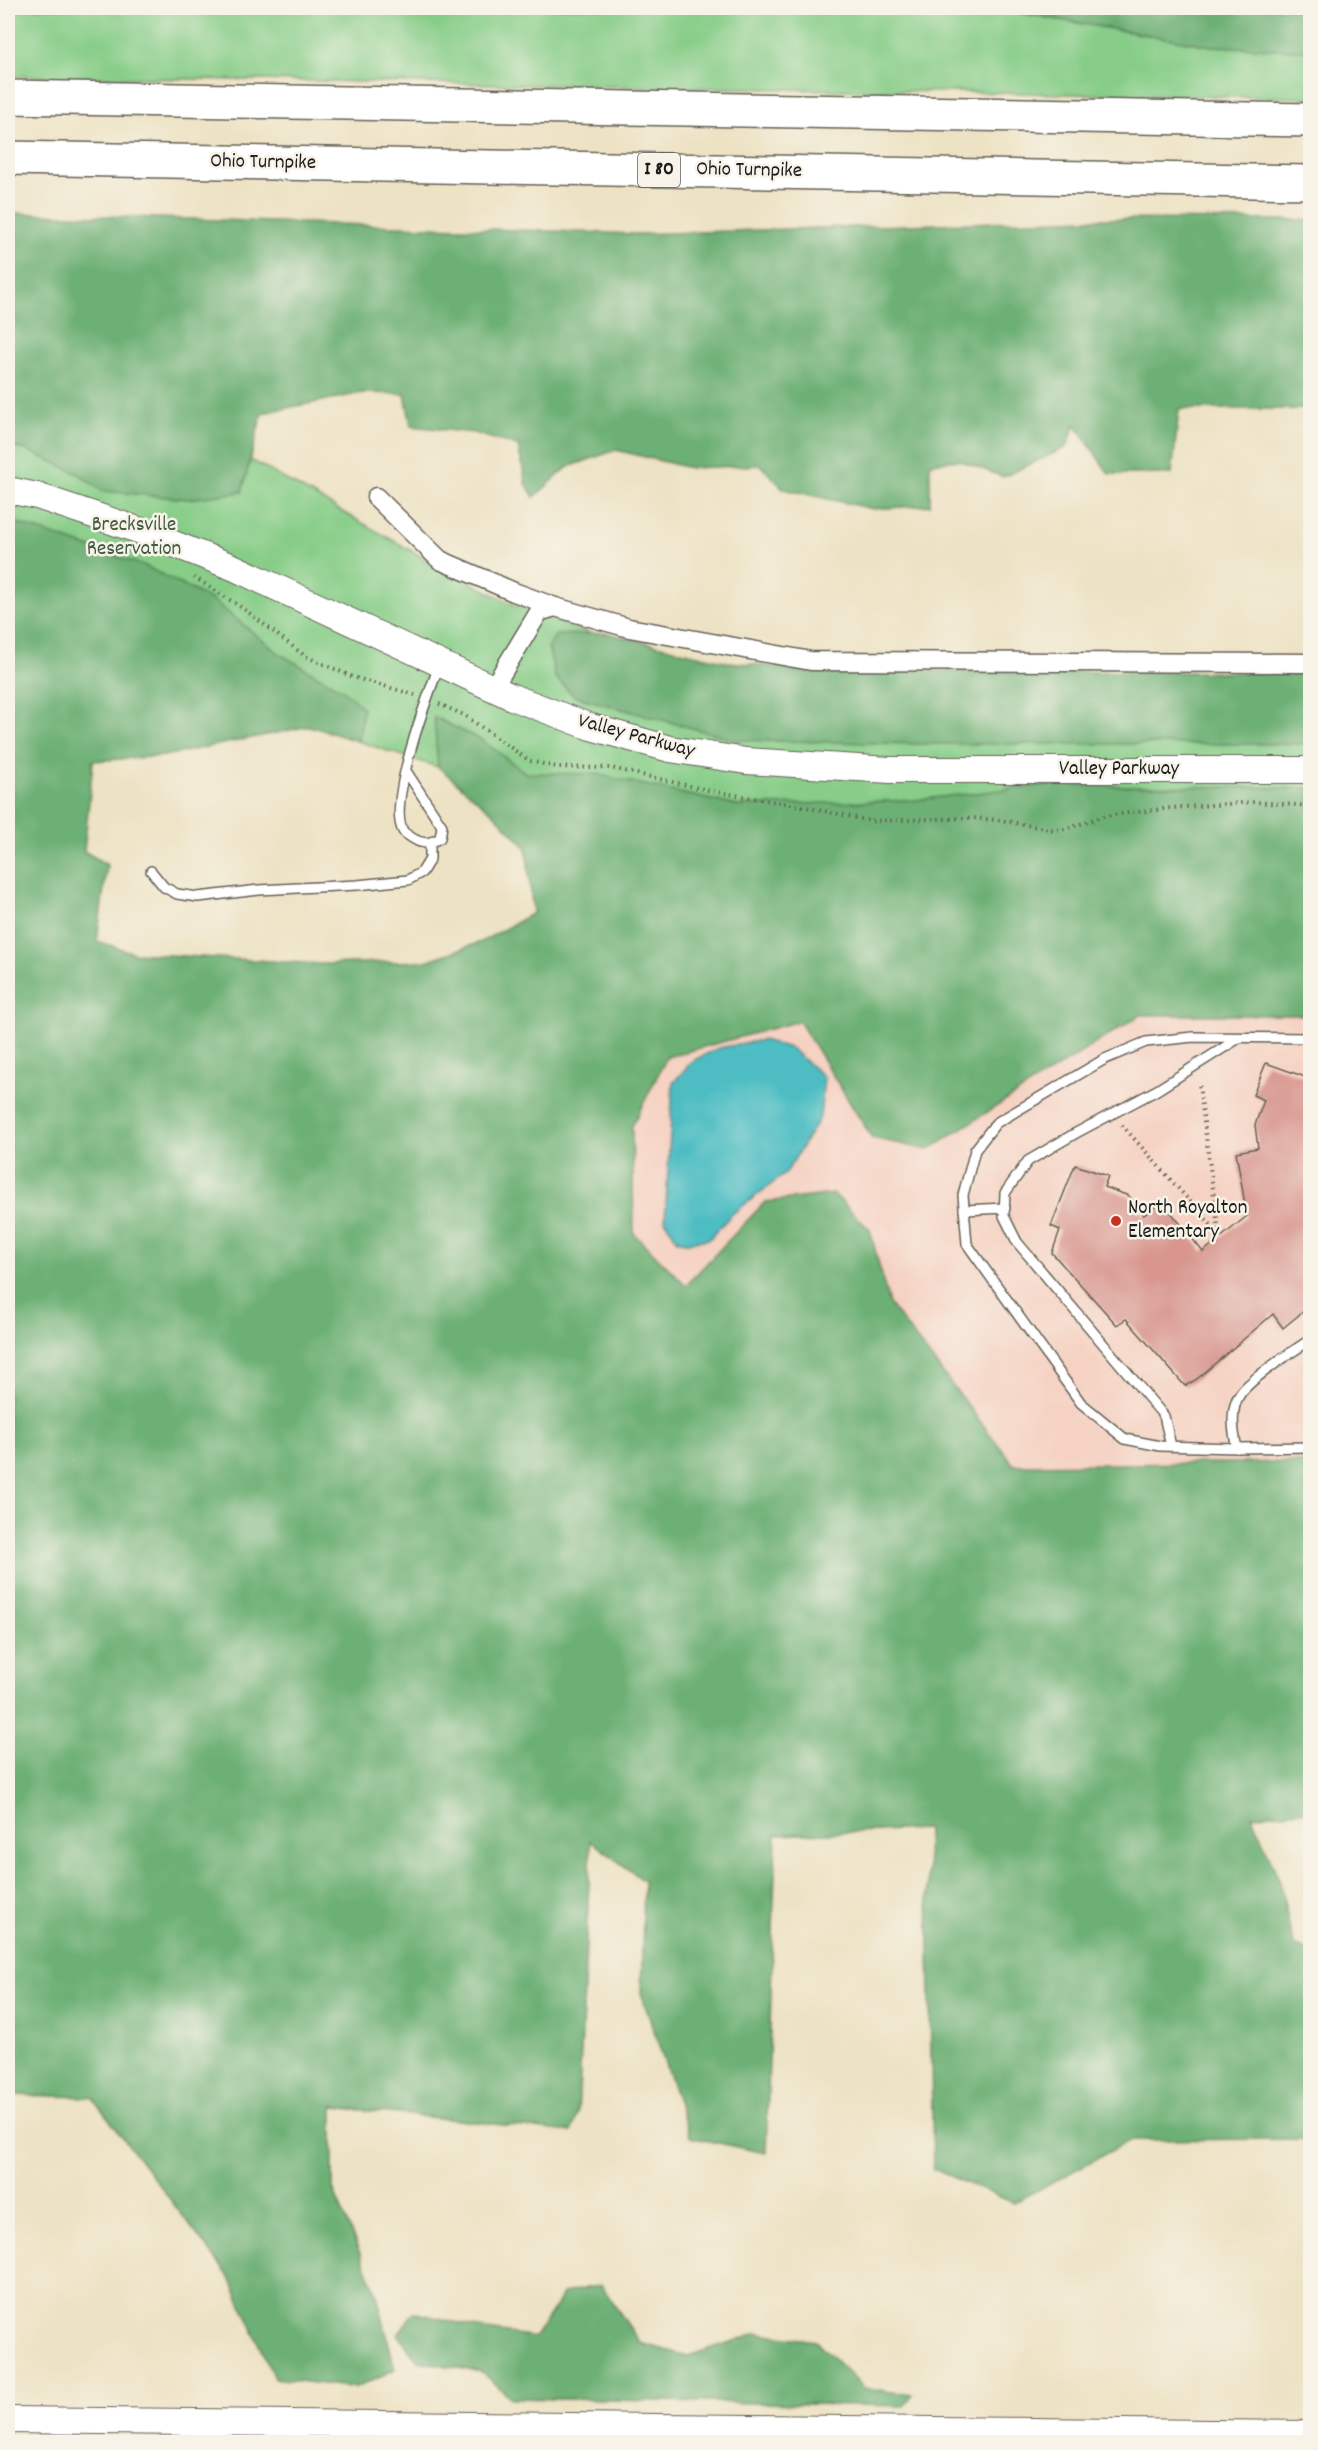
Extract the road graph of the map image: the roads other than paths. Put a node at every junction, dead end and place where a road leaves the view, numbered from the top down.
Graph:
1 (8, 97) edge
2 (1311, 120) edge
3 (8, 158) edge
4 (1311, 182) edge
5 (8, 490) edge
6 (376, 497) dead end
7 (555, 607) junction
8 (1311, 663) edge
9 (440, 664) junction
10 (493, 688) junction
11 (1311, 770) edge
12 (406, 771) junction
13 (430, 844) junction
14 (151, 871) dead end
15 (1240, 1038) junction
16 (1311, 1038) edge
17 (1005, 1208) junction
18 (964, 1210) junction
19 (1311, 1340) edge
20 (1171, 1446) junction
21 (1311, 1447) edge
22 (1237, 1448) junction
23 (8, 2420) edge
24 (1311, 2434) edge

1 - 2 highway
3 - 4 highway, Ohio Turnpike / I 80
5 - 9 street, Valley Parkway
6 - 7 street
7 - 8 street
7 - 10 street
9 - 10 street, Valley Parkway
9 - 12 lane
10 - 11 street, Valley Parkway
12 - 13 lane
12 - 13 lane
13 - 14 lane
15 - 16 lane
15 - 17 lane
15 - 18 lane
17 - 18 lane
17 - 20 lane
18 - 20 lane
19 - 22 lane
20 - 22 lane
21 - 22 lane
23 - 24 street

